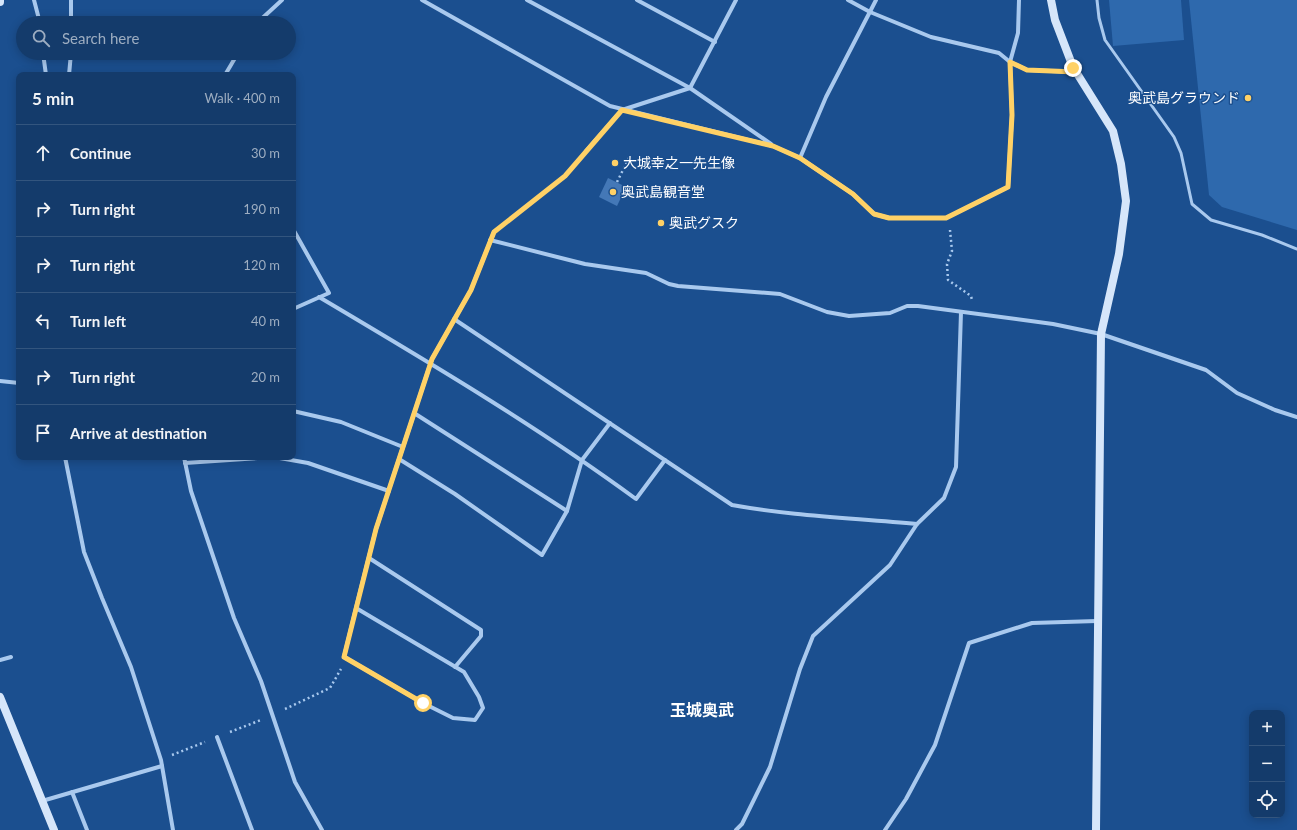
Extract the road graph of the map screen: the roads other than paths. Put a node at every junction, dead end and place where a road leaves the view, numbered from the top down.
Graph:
1 (34, 0) edge
2 (71, 0) edge
3 (282, 0) edge
4 (422, 0) edge
5 (637, 0) edge
6 (736, 0) edge
7 (848, 0) edge
8 (876, 0) edge
9 (1019, 0) edge
10 (1051, 0) edge
11 (1096, 0) edge
12 (530, 1) edge
13 (870, 12) junction
14 (38, 16) edge
15 (71, 16) edge
16 (264, 16) edge
17 (715, 42) junction
18 (44, 60) edge
19 (71, 60) edge
20 (234, 60) edge
21 (1010, 62) junction
22 (46, 72) edge
23 (70, 72) edge
24 (227, 72) edge
25 (1076, 72) junction
26 (690, 88) junction
27 (622, 110) junction
28 (773, 146) junction
29 (586, 151) road end
30 (800, 158) junction
31 (494, 232) road end
32 (296, 234) edge
33 (490, 240) junction
34 (1297, 249) edge
35 (319, 297) junction
36 (296, 308) edge
37 (961, 312) junction
38 (454, 319) junction
39 (1101, 334) junction
40 (430, 363) junction
41 (0, 381) edge
42 (16, 383) edge
43 (296, 412) edge
44 (414, 413) junction
45 (1297, 417) edge
46 (610, 423) junction
47 (403, 447) junction
48 (399, 459) junction
49 (66, 460) edge
50 (184, 460) edge
51 (229, 460) edge
52 (290, 460) edge
53 (582, 460) junction
54 (665, 460) junction
55 (185, 463) junction
56 (389, 491) junction
57 (567, 511) junction
58 (917, 524) junction
59 (369, 558) junction
60 (356, 608) junction
61 (1097, 621) junction
62 (11, 657) dead end
63 (0, 660) edge
64 (455, 667) junction
65 (0, 697) edge
66 (217, 738) dead end
67 (162, 766) junction
68 (72, 792) junction
69 (42, 801) junction
70 (54, 830) edge
71 (87, 830) edge
72 (173, 830) edge
73 (252, 830) edge
74 (322, 830) edge
75 (736, 830) edge
76 (885, 830) edge
77 (1096, 830) edge

1 - 14 street
2 - 15 street
3 - 16 street
4 - 27 street
5 - 17 street
6 - 17 street
7 - 13 street
8 - 13 street
9 - 21 street
10 - 25 street
11 - 34 lane
12 - 26 street
13 - 21 street
13 - 30 street
17 - 26 street
18 - 22 street
19 - 23 street
20 - 24 street
21 - 25 street
21 - 30 street
25 - 39 street
26 - 27 street
26 - 28 street
27 - 28 street
27 - 29 street
28 - 30 street
31 - 33 street
32 - 35 street
33 - 37 street
33 - 38 street
35 - 36 street
35 - 40 street
37 - 39 street
37 - 58 street
38 - 40 street
38 - 46 street
39 - 45 street
39 - 61 street
40 - 44 street
40 - 53 street
41 - 42 street
43 - 47 street
44 - 47 street
44 - 57 street
46 - 53 street
46 - 54 street
47 - 48 street
48 - 56 street
48 - 57 street
49 - 67 street
50 - 55 street
51 - 55 street
52 - 56 street
53 - 54 street
53 - 57 street
54 - 58 street
55 - 74 street
56 - 59 street
58 - 75 street
59 - 60 street
59 - 64 street
60 - 64 street
60 - 64 street
61 - 76 street
61 - 77 street
62 - 63 street
65 - 69 street
66 - 73 street
67 - 68 street
67 - 72 street
68 - 69 street
68 - 71 street
69 - 70 street

